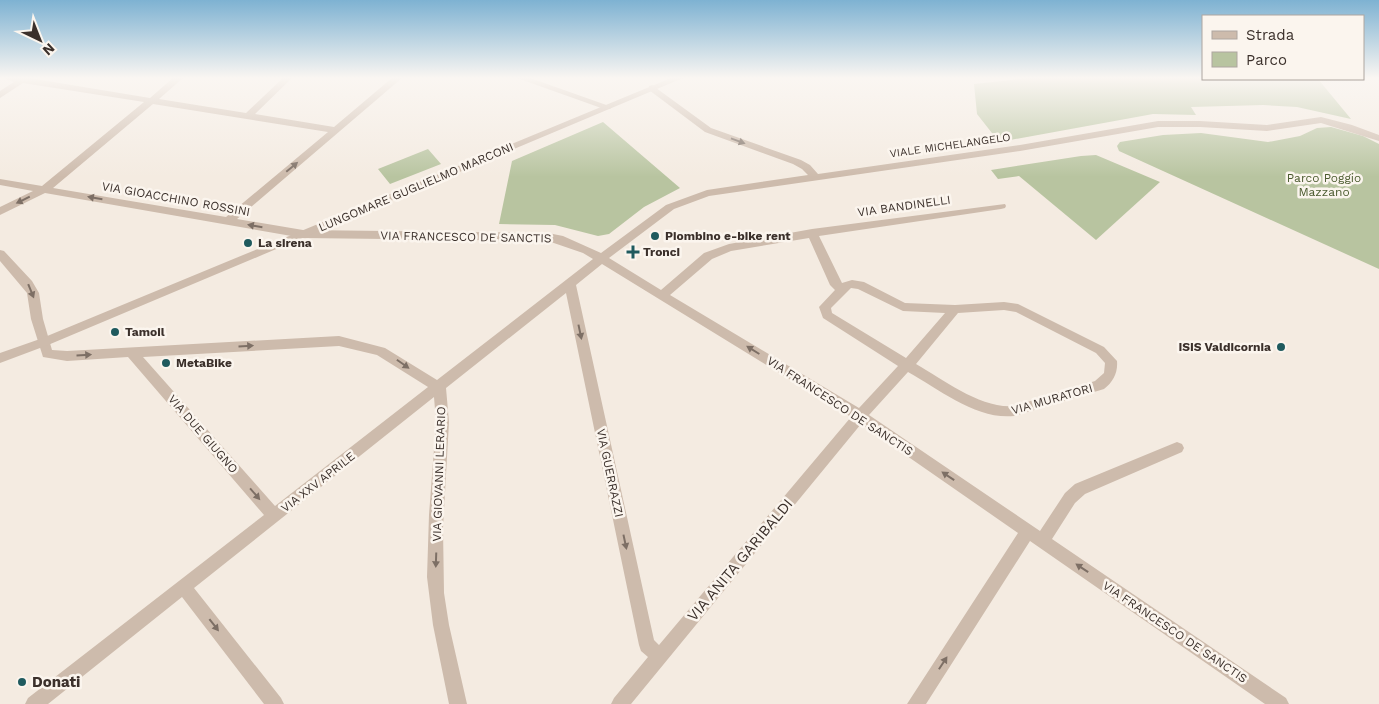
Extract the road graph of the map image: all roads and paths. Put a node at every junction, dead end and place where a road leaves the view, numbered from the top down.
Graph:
1 (139, 111) edge
2 (215, 111) edge
3 (253, 111) edge
4 (359, 111) edge
5 (598, 111) edge
6 (682, 111) edge
7 (248, 116) junction
8 (336, 130) junction
9 (1379, 138) edge
10 (815, 178) junction
11 (0, 182) edge
12 (45, 189) junction
13 (1001, 206) dead end
14 (0, 211) edge
15 (228, 221) junction
16 (335, 221) junction
17 (812, 233) junction
18 (304, 234) junction
19 (355, 236) junction
20 (0, 254) edge
21 (601, 259) junction
22 (570, 284) junction
23 (842, 290) junction
24 (663, 295) junction
25 (955, 309) junction
26 (44, 342) junction
27 (131, 352) junction
28 (0, 358) edge
29 (907, 365) junction
30 (438, 388) junction
31 (860, 416) junction
32 (1177, 448) dead end
33 (274, 516) junction
34 (1028, 531) junction
35 (1042, 541) junction
36 (184, 587) junction
37 (660, 657) junction
38 (1270, 701) edge
39 (34, 704) edge
40 (275, 704) edge
41 (458, 704) edge
42 (620, 704) edge
43 (916, 704) edge

1 - 12 street
2 - 7 street
3 - 7 street
4 - 8 street
5 - 16 street, LUNGOMARE GUGLIELMO MARCONI
6 -> 10 street
7 - 8 street
15 -> 8 street
9 - 10 street, VIALE MICHELANGELO
10 - 21 street, VIALE MICHELANGELO
11 - 12 street, VIA GIOACCHINO ROSSINI
12 -> 14 street
15 -> 12 street, VIA GIOACCHINO ROSSINI
13 - 17 street, VIA BANDINELLI
18 -> 15 street, VIA GIOACCHINO ROSSINI
16 - 18 street, LUNGOMARE GUGLIELMO MARCONI
16 - 19 street
17 - 23 street
17 - 24 street, VIA BANDINELLI
18 - 19 street, VIA FRANCESCO DE SANCTIS
18 - 26 street, LUNGOMARE GUGLIELMO MARCONI
19 - 21 street, VIA FRANCESCO DE SANCTIS
20 -> 26 street
21 - 22 street, VIA XXV APRILE
21 - 24 street, VIA FRANCESCO DE SANCTIS
22 - 30 street, VIA XXV APRILE
22 -> 37 street, VIA GUERRAZZI
23 - 25 street, VIA MURATORI
23 - 29 street, VIA MURATORI
31 -> 24 street, VIA FRANCESCO DE SANCTIS
25 - 29 street
25 - 29 street, VIA MURATORI
26 -> 27 street, VIA GIOVANNI LERARIO
26 - 28 street, LUNGOMARE GUGLIELMO MARCONI
27 -> 30 street, VIA GIOVANNI LERARIO
27 -> 33 street, VIA DUE GIUGNO
29 - 31 street
30 - 33 street, VIA XXV APRILE
30 -> 41 street, VIA GIOVANNI LERARIO
34 -> 31 street, VIA FRANCESCO DE SANCTIS
31 - 37 street, VIA ANITA GARIBALDI
32 - 35 street
33 - 36 street, VIA XXV APRILE
34 - 35 street, VIA FRANCESCO DE SANCTIS
43 -> 34 street
38 -> 35 street, VIA FRANCESCO DE SANCTIS
36 - 39 street, VIA XXV APRILE
36 -> 40 street
37 - 42 street, VIA ANITA GARIBALDI

